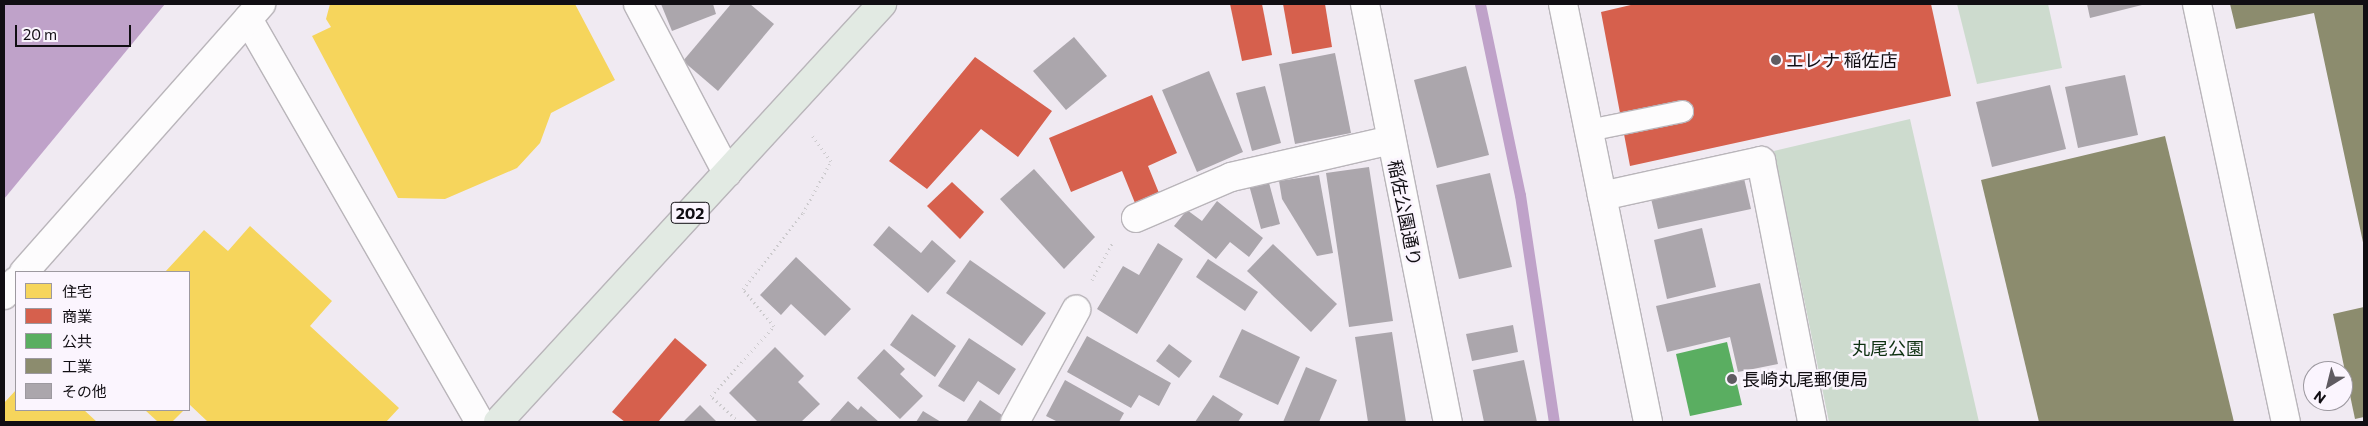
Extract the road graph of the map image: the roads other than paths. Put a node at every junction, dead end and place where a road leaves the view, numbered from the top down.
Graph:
1 (638, 4) edge
2 (882, 4) edge
3 (1365, 4) edge
4 (1563, 4) edge
5 (2197, 4) edge
6 (254, 11) edge
7 (1682, 111) dead end
8 (1588, 130) junction
9 (1391, 140) junction
10 (727, 173) junction
11 (1602, 196) junction
12 (1136, 218) road end
13 (25, 271) edge
14 (15, 282) edge
15 (4, 296) edge
16 (1076, 310) road end
17 (480, 422) edge
18 (498, 422) edge
19 (1015, 422) edge
20 (1448, 422) edge
21 (1648, 422) edge
22 (1812, 422) edge
23 (2286, 422) edge

1 - 10 street
2 - 10 highway, 202
3 - 9 street, 稲佐公園通り
4 - 8 street
5 - 23 street
6 - 13 street
6 - 17 street
7 - 8 lane
8 - 11 street
9 - 12 street
9 - 20 street, 稲佐公園通り
10 - 18 highway, 202
11 - 21 street
11 - 22 street
14 - 15 street
16 - 19 street

